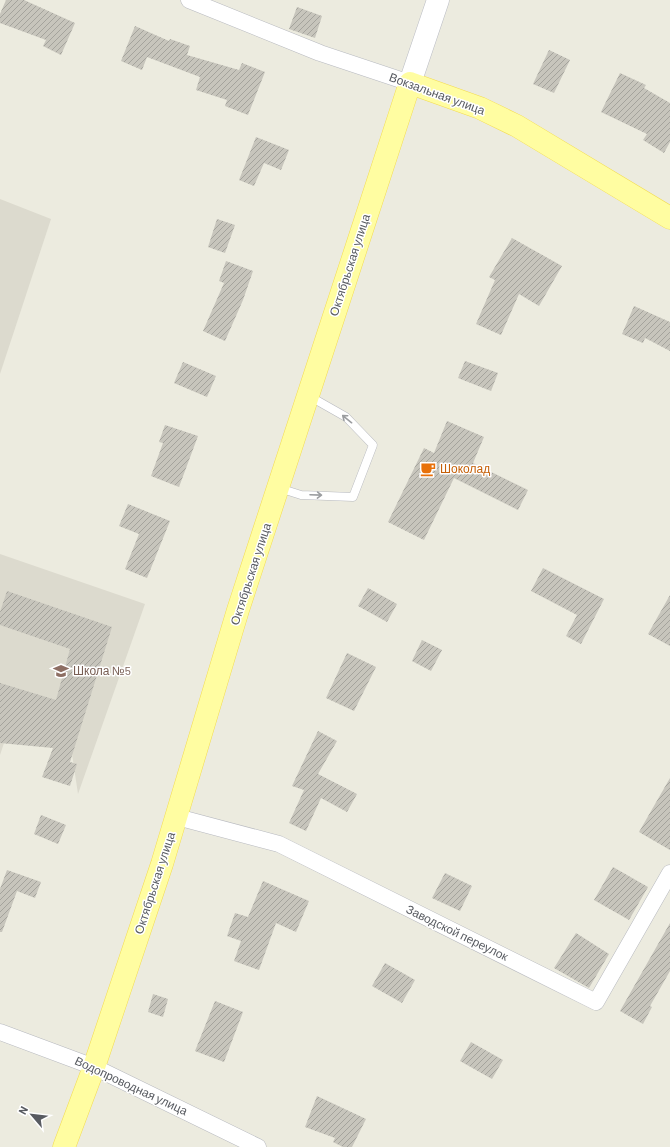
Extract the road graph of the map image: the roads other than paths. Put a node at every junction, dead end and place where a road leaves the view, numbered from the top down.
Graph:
1 (189, 0) edge
2 (438, 0) edge
3 (410, 83) junction
4 (670, 218) edge
5 (308, 395) junction
6 (278, 488) junction
7 (177, 816) junction
8 (670, 873) edge
9 (0, 1032) edge
10 (94, 1067) junction
11 (64, 1147) edge
12 (258, 1147) edge

1 - 3 street, Вокзальная улица
2 - 3 main road, Октябрьская улица
3 - 4 main road, Вокзальная улица
3 - 5 main road, Октябрьская улица
5 - 6 main road, Октябрьская улица
6 -> 5 lane
6 - 7 main road, Октябрьская улица
7 - 8 street, Заводской переулок
7 - 10 main road, Октябрьская улица
9 - 10 street, Водопроводная улица
10 - 11 main road, Октябрьская улица
10 - 12 street, Водопроводная улица

